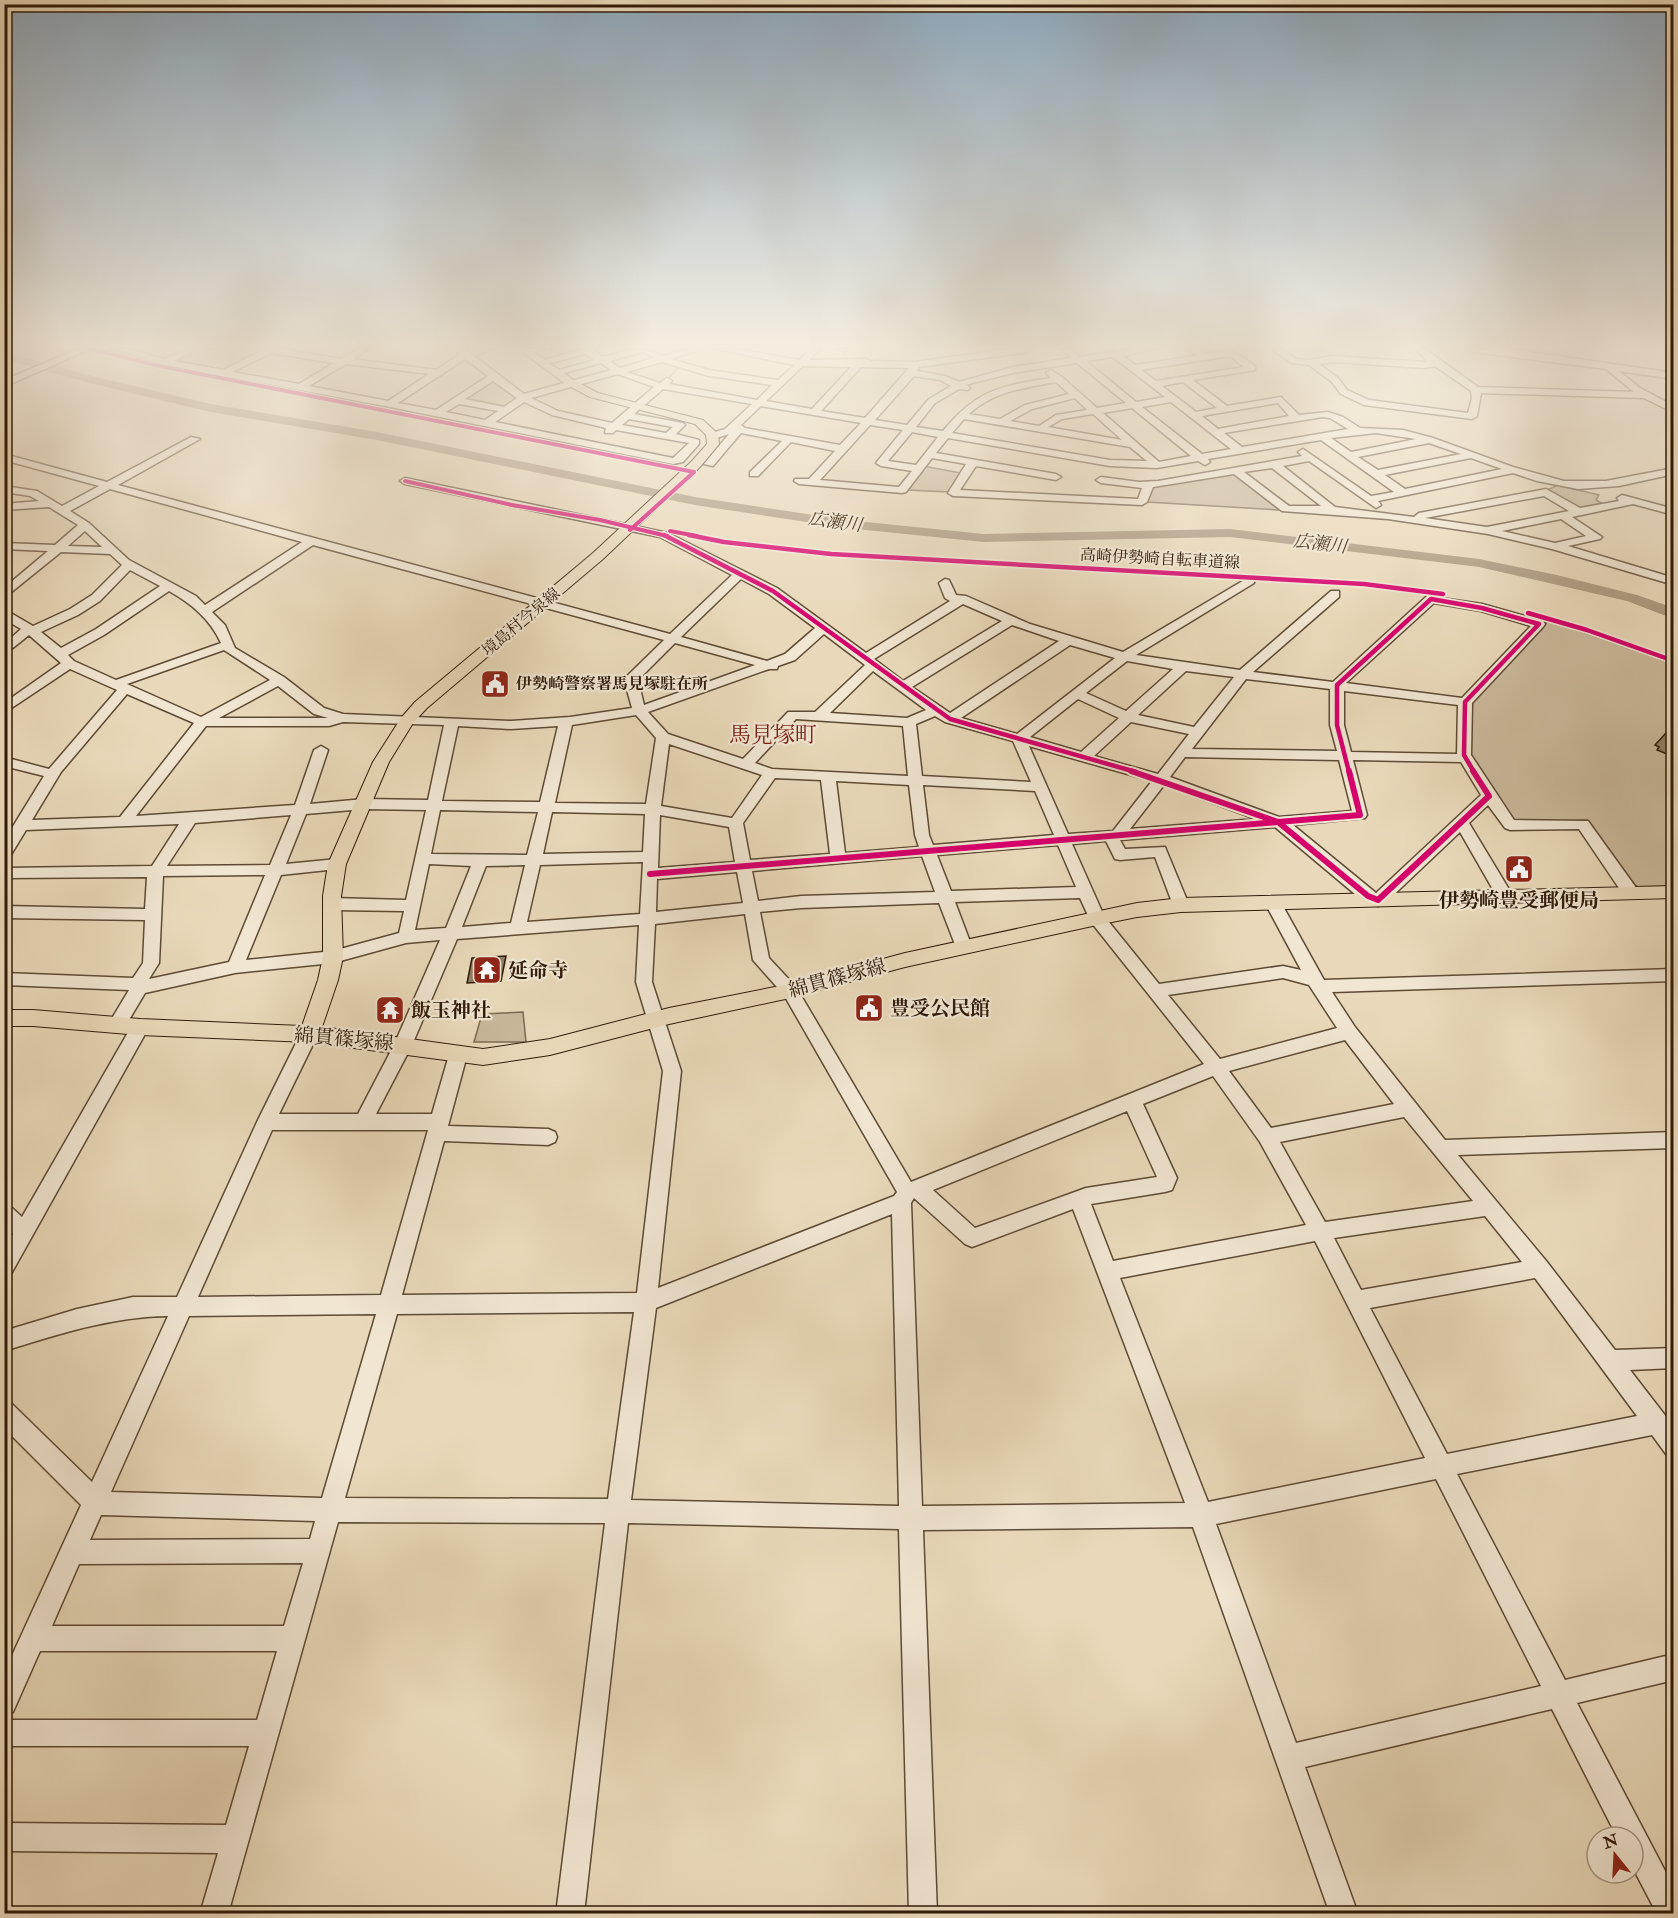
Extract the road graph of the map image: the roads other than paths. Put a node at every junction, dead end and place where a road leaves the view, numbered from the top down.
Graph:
1 (195, 439) dead end
2 (561, 439) edge
3 (600, 439) edge
4 (680, 439) edge
5 (713, 439) edge
6 (731, 439) edge
7 (789, 439) joint
8 (853, 439) edge
9 (900, 439) edge
10 (943, 439) edge
11 (967, 439) edge
12 (1101, 439) edge
13 (1128, 439) edge
14 (1176, 439) edge
15 (1224, 439) edge
16 (1308, 439) edge
17 (1326, 439) edge
18 (1429, 439) joint
19 (1289, 442) junction
20 (592, 445) junction
21 (1136, 445) junction
22 (843, 449) junction
23 (1239, 450) junction
24 (932, 454) junction
25 (1350, 455) junction
26 (1470, 455) junction
27 (1069, 456) junction
28 (4, 457) edge
29 (1200, 458) junction
30 (1311, 458) junction
31 (973, 462) junction
32 (1110, 463) junction
33 (709, 464) dead end
34 (1274, 464) junction
35 (1157, 465) junction
36 (920, 469) junction
37 (1515, 470) junction
38 (1236, 471) junction
39 (1674, 471) edge
40 (754, 474) dead end
41 (1219, 474) junction
42 (1376, 474) junction
43 (1056, 477) junction
44 (1101, 480) junction
45 (405, 481) dead end
46 (799, 481) dead end
47 (813, 482) junction
48 (1005, 482) junction
49 (1149, 485) junction
50 (108, 486) junction
51 (1586, 486) junction
52 (4, 489) edge
53 (1403, 493) junction
54 (1043, 498) junction
55 (1090, 500) junction
56 (1369, 500) junction
57 (1633, 501) junction
58 (50, 504) junction
59 (4, 507) edge
60 (1332, 510) junction
61 (61, 511) junction
62 (1578, 512) junction
63 (1674, 512) edge
64 (1562, 515) junction
65 (1388, 516) junction
66 (1413, 519) junction
67 (632, 524) junction
68 (84, 525) junction
69 (1488, 531) junction
70 (312, 540) junction
71 (4, 546) edge
72 (1555, 546) junction
73 (58, 549) junction
74 (112, 551) junction
75 (129, 564) junction
76 (740, 573) junction
77 (1250, 581) dead end
78 (1674, 582) edge
79 (945, 583) dead end
80 (168, 586) junction
81 (1335, 594) dead end
82 (4, 595) edge
83 (962, 599) junction
84 (545, 602) junction
85 (205, 611) junction
86 (4, 613) edge
87 (1010, 621) junction
88 (823, 628) junction
89 (31, 630) junction
90 (674, 638) junction
91 (1069, 640) junction
92 (8, 645) edge
93 (227, 645) junction
94 (1124, 657) junction
95 (65, 659) junction
96 (869, 661) junction
97 (772, 666) junction
98 (1183, 667) junction
99 (1243, 674) junction
100 (279, 680) junction
101 (1337, 685) junction
102 (120, 686) junction
103 (903, 687) junction
104 (1077, 694) junction
105 (1465, 702) junction
106 (4, 709) edge
107 (639, 711) junction
108 (936, 711) junction
109 (818, 717) junction
110 (1128, 717) junction
111 (342, 718) junction
112 (950, 719) junction
113 (407, 721) junction
114 (452, 721) junction
115 (202, 722) junction
116 (566, 722) junction
117 (909, 722) junction
118 (1197, 732) junction
119 (663, 737) junction
120 (1019, 740) junction
121 (321, 750) dead end
122 (1180, 753) junction
123 (1345, 755) junction
124 (1083, 758) junction
125 (1465, 758) junction
126 (4, 761) edge
127 (746, 764) junction
128 (53, 772) junction
129 (771, 773) junction
130 (828, 775) junction
131 (1161, 779) junction
132 (914, 780) junction
133 (1040, 787) junction
134 (1489, 796) junction
135 (363, 804) junction
136 (434, 804) junction
137 (545, 808) junction
138 (653, 809) junction
139 (300, 811) junction
140 (190, 819) junction
141 (1461, 821) junction
142 (124, 822) junction
143 (1279, 822) junction
144 (736, 823) junction
145 (22, 825) junction
146 (1114, 834) junction
147 (1062, 838) junction
148 (7, 846) edge
149 (927, 851) junction
150 (651, 857) junction
151 (422, 859) junction
152 (534, 859) junction
153 (838, 859) junction
154 (480, 861) junction
155 (337, 864) junction
156 (744, 866) junction
157 (274, 870) junction
158 (4, 873) edge
159 (155, 873) junction
160 (650, 874) junction
161 (1086, 892) junction
162 (1674, 892) edge
163 (1631, 893) junction
164 (944, 896) junction
165 (1505, 896) junction
166 (1378, 900) junction
167 (1273, 903) junction
168 (332, 904) junction
169 (1181, 905) junction
170 (412, 906) junction
171 (752, 908) junction
172 (4, 912) edge
173 (152, 915) junction
174 (1096, 918) junction
175 (648, 919) junction
176 (518, 928) junction
177 (452, 933) junction
178 (405, 937) junction
179 (964, 947) junction
180 (333, 957) junction
181 (235, 967) junction
182 (1674, 975) edge
183 (4, 979) edge
184 (1317, 983) junction
185 (139, 986) junction
186 (790, 991) junction
187 (1156, 991) junction
188 (4, 1018) edge
189 (656, 1020) junction
190 (117, 1025) junction
191 (140, 1027) junction
192 (1349, 1032) junction
193 (309, 1034) junction
194 (403, 1045) junction
195 (458, 1055) junction
196 (1216, 1067) junction
197 (1132, 1101) junction
198 (1408, 1109) junction
199 (266, 1122) junction
200 (363, 1122) junction
201 (439, 1128) junction
202 (548, 1137) dead end
203 (1267, 1137) junction
204 (1674, 1140) edge
205 (1441, 1148) junction
206 (908, 1194) junction
207 (1079, 1198) junction
208 (1490, 1207) junction
209 (4, 1213) edge
210 (1320, 1230) junction
211 (24, 1232) junction
212 (4, 1268) edge
213 (1540, 1268) junction
214 (1107, 1271) junction
215 (1356, 1301) junction
216 (646, 1302) junction
217 (185, 1305) junction
218 (389, 1305) junction
219 (4, 1341) edge
220 (1674, 1358) edge
221 (1608, 1360) junction
222 (4, 1412) edge
223 (1655, 1423) junction
224 (1674, 1446) edge
225 (1443, 1468) junction
226 (96, 1503) junction
227 (329, 1510) junction
228 (618, 1511) junction
229 (1201, 1515) junction
230 (910, 1518) junction
231 (317, 1551) junction
232 (74, 1552) junction
233 (34, 1638) junction
234 (292, 1639) junction
235 (1674, 1667) edge
236 (1558, 1694) junction
237 (4, 1703) edge
238 (4, 1733) edge
239 (265, 1733) junction
240 (1288, 1758) junction
241 (1626, 1825) edge
242 (4, 1837) edge
243 (235, 1839) junction
244 (1645, 1861) edge
245 (214, 1914) edge
246 (570, 1914) edge
247 (923, 1914) edge
248 (1344, 1914) edge
249 (1672, 1914) edge

1 - 50 street
2 - 20 street
3 - 20 street
4 - 20 street
5 - 67 main road, 境島村今泉線
6 - 33 street
7 - 22 street
7 - 40 street
8 - 22 street
9 - 36 street
10 - 24 street
11 - 27 street
12 - 21 street
13 - 21 street
14 - 29 street
15 - 23 street
16 - 19 street
17 - 25 street
18 - 25 street
18 - 26 street
19 - 23 street
19 - 30 street
21 - 35 street
22 - 47 street
23 - 29 street
24 - 31 street
24 - 36 street
25 - 42 street
26 - 37 street
26 - 42 street
27 - 32 street
27 - 43 street
28 - 50 street
29 - 35 street
29 - 41 street
30 - 34 street
30 - 56 street
31 - 48 street
31 - 48 street
32 - 35 street
32 - 44 street
34 - 38 street
34 - 60 street
36 - 47 street
37 - 51 street
37 - 53 street
38 - 41 street
38 - 60 street
39 - 51 street
41 - 49 street
42 - 53 street
43 - 48 street
43 - 54 street
44 - 49 street
44 - 55 street
45 - 67 street
46 - 47 street
48 - 54 street
49 - 55 street
50 - 61 street
50 - 70 street
51 - 57 street
52 - 58 street
53 - 56 street
54 - 55 street
56 - 65 street
57 - 62 street
57 - 63 street
58 - 59 street
58 - 61 street
60 - 65 street
61 - 68 street
62 - 64 street
62 - 66 street
64 - 69 street
64 - 72 street
65 - 66 street
66 - 69 street
67 - 76 street
67 - 84 main road, 境島村今泉線
68 - 73 street
68 - 74 street
69 - 72 street
70 - 84 street
70 - 85 street
71 - 73 street
72 - 78 street
73 - 74 street
73 - 82 street
74 - 75 street
75 - 80 street
75 - 89 street
76 - 88 street
76 - 90 street
77 - 94 street
79 - 83 street
80 - 85 street
80 - 95 street
81 - 99 street
83 - 87 street
83 - 96 street
84 - 90 street
84 - 113 main road, 境島村今泉線
85 - 93 street
86 - 89 street
87 - 91 street
87 - 103 street
88 - 96 street
88 - 97 street
89 - 92 street
89 - 95 street
90 - 97 street
90 - 107 street
91 - 94 street
91 - 112 street
93 - 100 street
93 - 102 street
94 - 98 street
94 - 104 street
95 - 102 street
95 - 106 street
96 - 103 street
96 - 109 street
97 - 107 street
98 - 99 street
98 - 110 street
99 - 101 street
99 - 118 street
100 - 111 street
100 - 115 street
101 - 105 street
101 - 105 street
101 - 123 street
102 - 115 street
102 - 128 street
103 - 108 street
104 - 110 street
104 - 120 street
105 - 125 street
107 - 116 street
107 - 119 street
108 - 112 street
108 - 117 street
109 - 117 street
109 - 127 street
110 - 118 street
110 - 124 street
111 - 113 street
111 - 115 street
112 - 120 street
113 - 114 street
113 - 135 main road, 境島村今泉線
114 - 116 street
114 - 136 street
115 - 142 street
116 - 137 street
117 - 132 street
118 - 122 street
119 - 127 street
119 - 138 street
120 - 124 street
120 - 133 street
121 - 139 street
122 - 123 street
122 - 131 street
123 - 125 street
123 - 143 street
124 - 131 street
125 - 134 street
126 - 128 street
127 - 129 street
128 - 145 street
129 - 130 street
129 - 144 street
130 - 132 street
130 - 153 street
131 - 143 street
131 - 146 street
132 - 133 street
132 - 149 street
133 - 147 street
134 - 141 street
134 - 163 street
135 - 136 street
135 - 139 street
135 - 155 main road, 境島村今泉線
136 - 137 street
136 - 151 street
137 - 138 street
137 - 152 street
138 - 144 street
138 - 150 street
139 - 140 street
139 - 157 street
140 - 142 street
140 - 159 street
141 - 165 street
141 - 166 street
142 - 145 street
143 - 146 street
143 - 166 street
144 - 156 street
145 - 148 street
146 - 147 street
146 - 169 street
147 - 149 street
147 - 161 street
149 - 153 street
149 - 164 street
150 - 152 street
150 - 160 street
151 - 154 street
151 - 170 street
152 - 154 street
152 - 176 street
153 - 156 street
154 - 177 street
155 - 157 street
155 - 168 main road, 境島村今泉線
156 - 160 street
156 - 171 street
157 - 159 street
157 - 181 street
158 - 159 street
159 - 173 street
160 - 175 street
161 - 164 street
161 - 174 street
162 - 163 main road, 綿貫篠塚線
163 - 165 main road, 綿貫篠塚線
164 - 171 street
164 - 179 street
165 - 166 main road, 綿貫篠塚線
166 - 167 main road, 綿貫篠塚線
167 - 169 main road, 綿貫篠塚線
167 - 184 street
168 - 170 street
168 - 180 main road, 境島村今泉線
169 - 174 main road, 綿貫篠塚線
170 - 178 street
171 - 175 street
171 - 186 street
172 - 173 street
173 - 185 street
174 - 179 main road, 綿貫篠塚線
174 - 187 street
175 - 176 street
175 - 189 street
176 - 177 street
177 - 178 street
177 - 194 street
178 - 180 street
179 - 186 main road, 綿貫篠塚線
180 - 181 street
180 - 193 main road, 境島村今泉線
181 - 185 street
182 - 184 street
183 - 185 street
184 - 187 street
184 - 192 street
185 - 190 street
186 - 189 main road, 綿貫篠塚線
186 - 206 street
187 - 196 street
188 - 190 main road, 綿貫篠塚線
189 - 195 main road, 綿貫篠塚線
189 - 216 street
190 - 191 main road, 綿貫篠塚線
191 - 193 main road, 綿貫篠塚線
191 - 211 street
192 - 196 street
192 - 198 street
193 - 194 main road, 綿貫篠塚線
193 - 199 street
194 - 195 main road, 綿貫篠塚線
194 - 200 street
195 - 201 street
196 - 197 street
196 - 203 street
197 - 206 street
197 - 207 street
198 - 203 street
198 - 205 street
199 - 200 street
199 - 217 street
200 - 201 street
201 - 202 street
201 - 218 street
203 - 210 street
204 - 205 street
205 - 208 street
206 - 207 street
206 - 216 street
206 - 230 street
207 - 214 street
208 - 210 street
208 - 213 street
209 - 211 street
210 - 214 street
210 - 215 street
211 - 212 street
213 - 215 street
213 - 221 street
214 - 229 street
215 - 225 street
216 - 218 street
216 - 228 street
217 - 218 street
217 - 219 street
217 - 226 street
218 - 227 street
220 - 221 street
221 - 223 street
222 - 226 street
223 - 224 street
223 - 225 street
225 - 229 street
225 - 236 street
226 - 227 street
226 - 232 street
227 - 228 street
227 - 231 street
228 - 230 street
228 - 246 street
229 - 230 street
229 - 240 street
230 - 247 street
231 - 232 street
231 - 234 street
232 - 233 street
233 - 234 street
233 - 237 street
234 - 239 street
235 - 236 street
236 - 240 street
236 - 241 street
238 - 239 street
239 - 243 street
240 - 248 street
242 - 243 street
243 - 245 street
244 - 249 street

